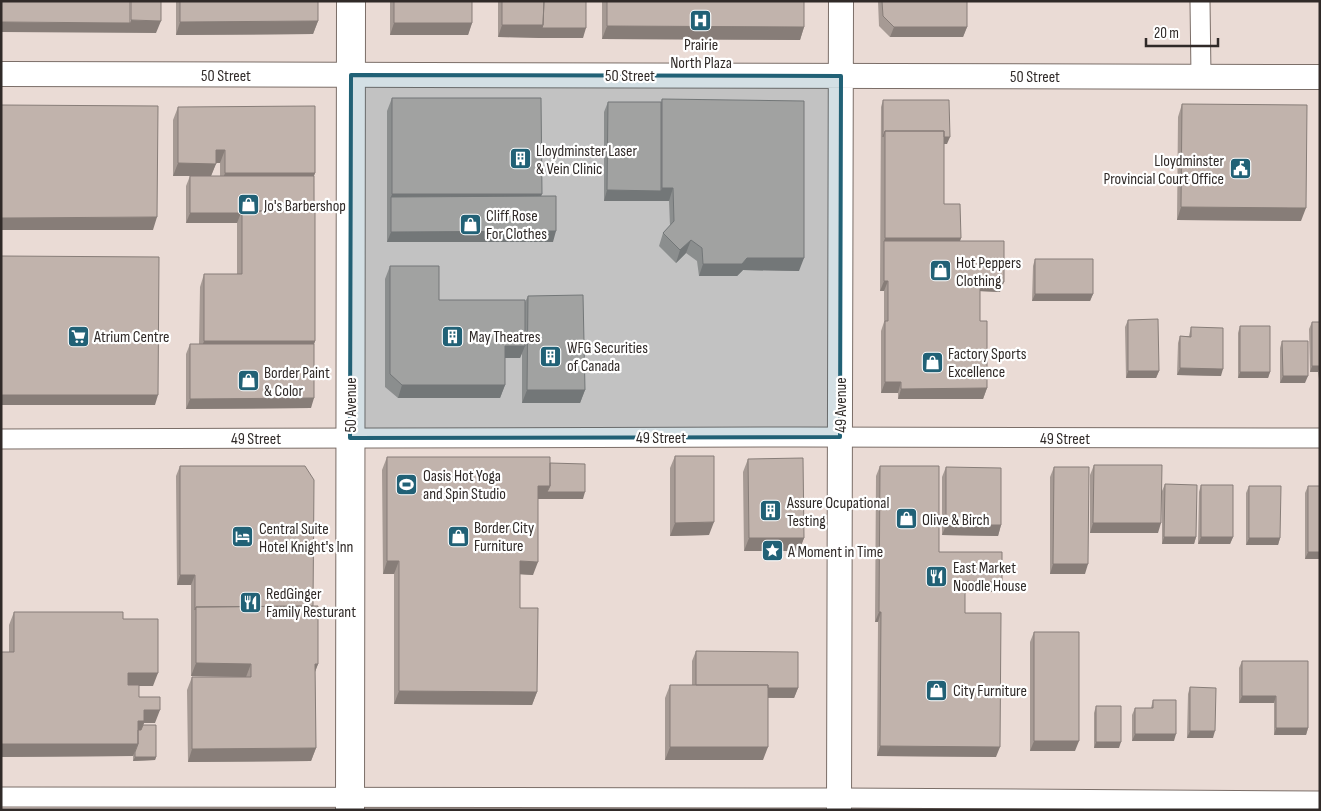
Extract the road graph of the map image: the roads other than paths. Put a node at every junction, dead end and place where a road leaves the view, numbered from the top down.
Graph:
1 (352, 1) edge
2 (841, 1) edge
3 (1200, 1) edge
4 (1, 74) edge
5 (352, 75) junction
6 (841, 76) junction
7 (1201, 76) junction
8 (1320, 77) edge
9 (840, 437) junction
10 (350, 438) junction
11 (1320, 438) edge
12 (1, 439) edge
13 (1, 797) edge
14 (1320, 801) edge
15 (350, 804) edge
16 (839, 804) edge

1 - 5 main road, 50 Avenue
2 - 6 street, 49 Avenue
3 - 7 street
4 - 5 street, 50 Street
5 - 6 street, 50 Street
5 - 10 main road, 50 Avenue
6 - 7 street, 50 Street
6 - 9 street, 49 Avenue
7 - 8 street, 50 Street
9 - 10 street, 49 Street
9 - 11 street, 49 Street
9 - 16 street, 49 Avenue
10 - 12 street, 49 Street
10 - 15 main road, 50 Avenue
13 - 15 street
14 - 16 street
15 - 16 street

